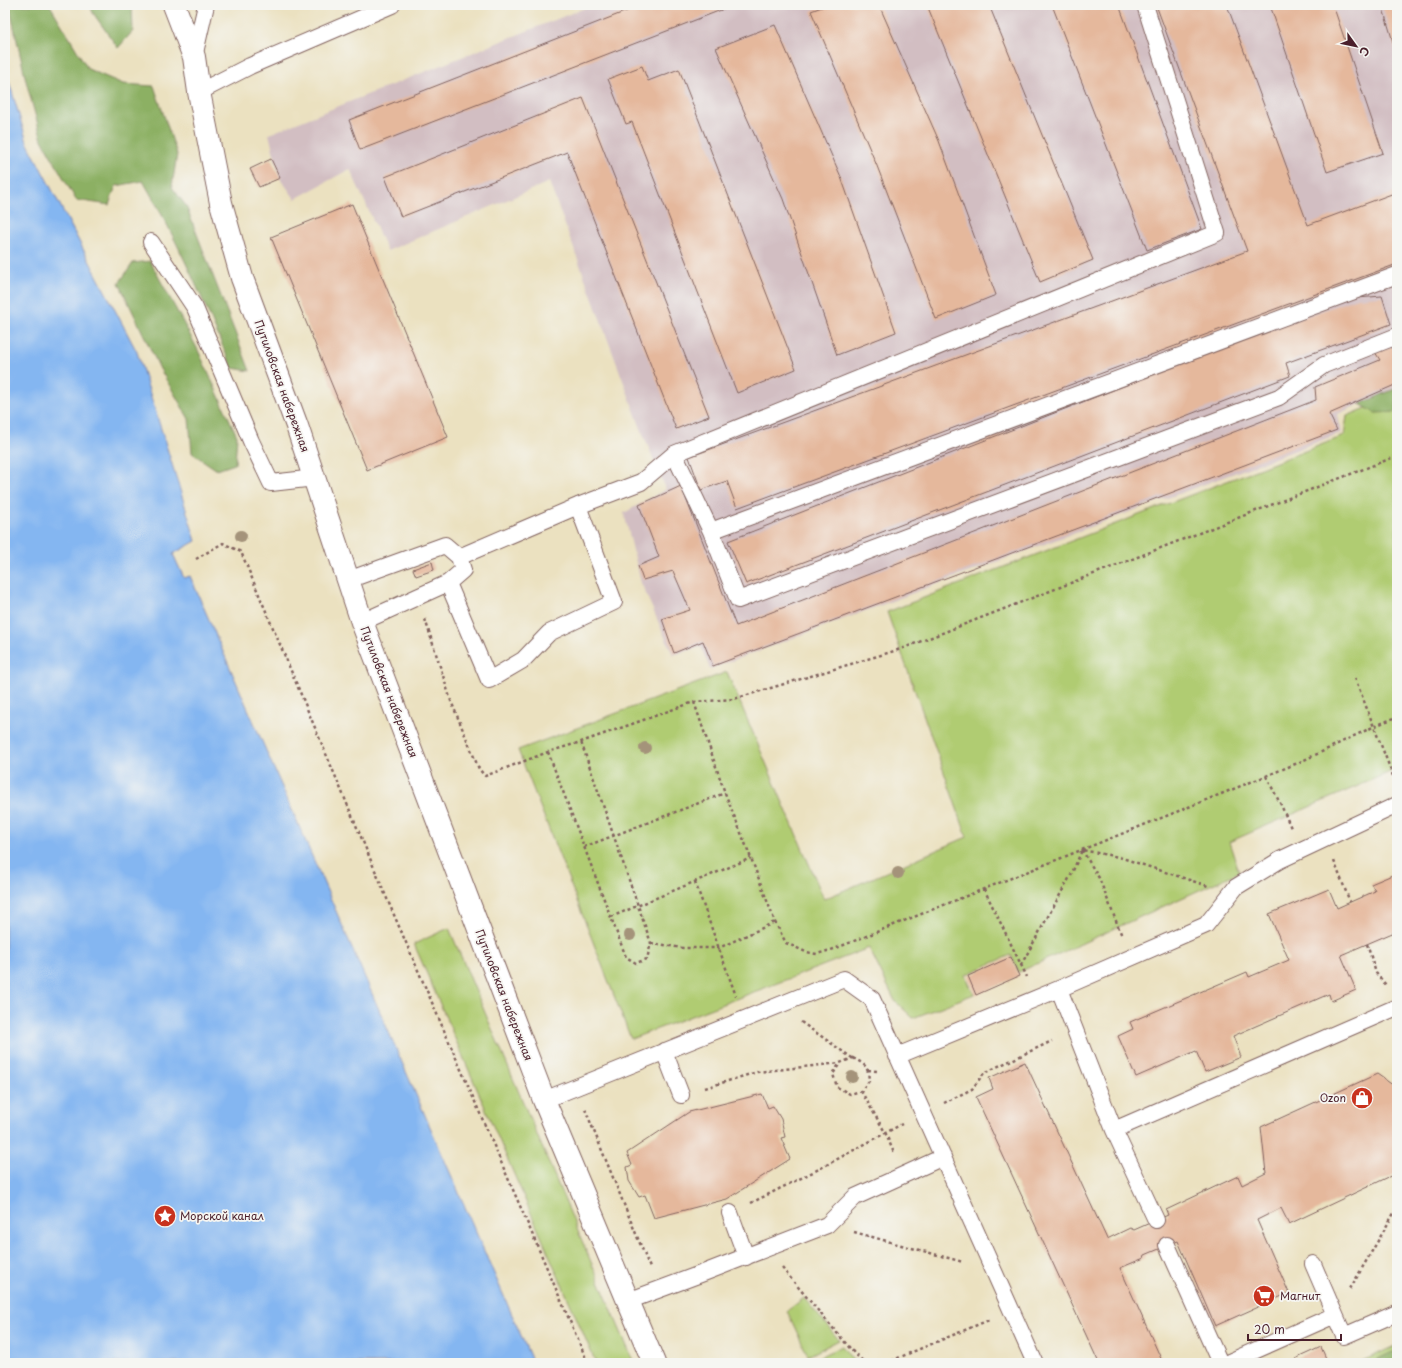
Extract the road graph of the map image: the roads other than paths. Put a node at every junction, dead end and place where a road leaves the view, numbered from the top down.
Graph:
1 (174, 5) edge
2 (206, 5) edge
3 (392, 5) edge
4 (1145, 5) edge
5 (194, 57) junction
6 (199, 92) junction
7 (151, 242) dead end
8 (1397, 274) edge
9 (1397, 336) edge
10 (674, 454) junction
11 (315, 478) junction
12 (578, 506) junction
13 (711, 530) junction
14 (459, 557) junction
15 (348, 580) junction
16 (448, 582) junction
17 (362, 622) junction
18 (1397, 805) edge
19 (1059, 989) junction
20 (1397, 1007) edge
21 (664, 1051) junction
22 (897, 1056) junction
23 (681, 1095) road end
24 (544, 1100) junction
25 (1114, 1130) junction
26 (943, 1157) junction
27 (730, 1213) road end
28 (1156, 1220) dead end
29 (1167, 1245) dead end
30 (746, 1257) junction
31 (1313, 1264) dead end
32 (628, 1301) junction
33 (1397, 1313) edge
34 (1335, 1315) junction
35 (654, 1363) edge
36 (1035, 1363) edge
37 (1220, 1363) edge
38 (1227, 1363) edge

1 - 5 street, Путиловская набережная
2 - 5 lane
3 - 6 lane
4 - 10 lane
5 - 6 street, Путиловская набережная
6 - 11 street, Путиловская набережная
7 - 11 lane
8 - 13 lane
9 - 13 lane
10 - 12 lane
10 - 13 lane
11 - 15 street, Путиловская набережная
12 - 14 lane
12 - 16 lane
14 - 15 lane
14 - 16 lane
15 - 17 street, Путиловская набережная
16 - 17 lane
17 - 24 street, Путиловская набережная
18 - 19 lane
19 - 22 lane
19 - 25 lane
20 - 25 lane
21 - 22 lane
21 - 23 lane
21 - 24 lane
22 - 26 lane
24 - 32 street, Путиловская набережная
25 - 28 lane
26 - 30 lane
26 - 36 lane
27 - 30 lane
29 - 37 lane
30 - 32 lane
31 - 34 lane
32 - 35 street, Путиловская набережная
33 - 34 lane
34 - 38 lane

